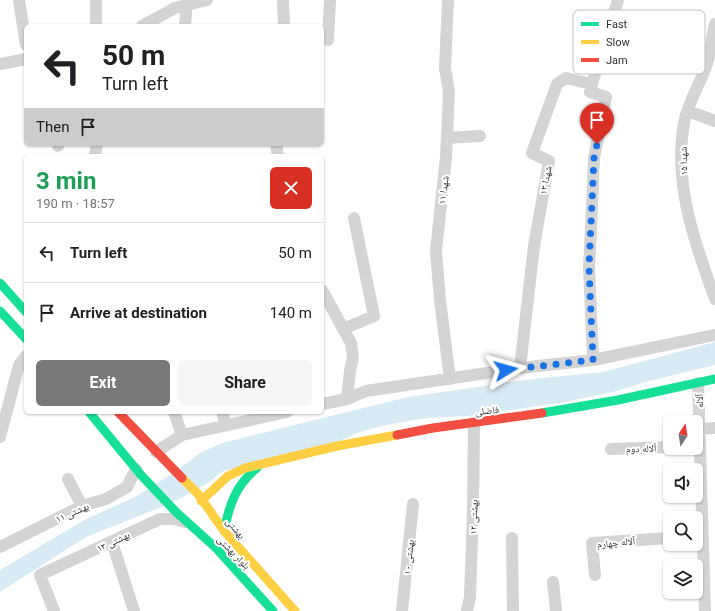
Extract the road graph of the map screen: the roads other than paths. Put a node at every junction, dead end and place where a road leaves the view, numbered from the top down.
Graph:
1 (19, 0) edge
2 (96, 0) edge
3 (207, 0) edge
4 (283, 0) edge
5 (330, 0) edge
6 (448, 0) edge
7 (618, 0) edge
8 (187, 2) edge
9 (615, 10) edge
10 (96, 24) edge
11 (146, 24) edge
12 (185, 24) edge
13 (284, 24) edge
14 (715, 24) edge
15 (24, 32) edge
16 (328, 40) dead end
17 (24, 59) edge
18 (0, 64) edge
19 (705, 68) edge
20 (595, 74) edge
21 (703, 74) edge
22 (592, 84) junction
23 (688, 111) junction
24 (715, 121) edge
25 (480, 136) dead end
26 (447, 138) junction
27 (354, 218) dead end
28 (0, 283) edge
29 (324, 294) edge
30 (715, 299) edge
31 (24, 310) edge
32 (0, 311) edge
33 (343, 329) junction
34 (715, 335) edge
35 (24, 337) edge
36 (24, 359) edge
37 (593, 360) junction
38 (520, 368) junction
39 (450, 379) junction
40 (715, 379) edge
41 (698, 383) junction
42 (347, 399) junction
43 (324, 404) edge
44 (91, 414) edge
45 (120, 414) edge
46 (175, 414) edge
47 (223, 414) edge
48 (277, 414) edge
49 (699, 415) edge
50 (474, 423) junction
51 (224, 425) junction
52 (715, 428) edge
53 (703, 429) edge
54 (182, 435) junction
55 (0, 437) edge
56 (663, 447) edge
57 (611, 449) dead end
58 (159, 455) junction
59 (699, 455) edge
60 (262, 464) junction
61 (138, 472) junction
62 (68, 479) dead end
63 (199, 498) junction
64 (413, 504) dead end
65 (82, 506) junction
66 (188, 523) junction
67 (224, 532) junction
68 (705, 536) edge
69 (512, 538) dead end
70 (663, 538) edge
71 (112, 542) junction
72 (0, 547) edge
73 (595, 575) dead end
74 (553, 582) dead end
75 (54, 611) edge
76 (134, 611) edge
77 (274, 611) edge
78 (295, 611) edge
79 (402, 611) edge
80 (467, 611) edge
81 (513, 611) edge
82 (556, 611) edge
83 (705, 611) edge

1 - 15 street
2 - 10 street
3 - 8 street
4 - 13 street
5 - 16 street
6 - 26 street, شهدا ۱۱
7 - 9 street
8 - 11 street
8 - 12 street
14 - 19 street, شهدا ۱۵
17 - 18 street
20 - 22 street
21 - 23 street, شهدا ۱۵
22 - 37 street
22 - 38 street, شهدا ۱۳
23 - 24 street
23 - 30 street, شهدا ۱۵
25 - 26 street
26 - 39 street, شهدا ۱۱
27 - 33 street
28 - 31 main road
29 - 33 street
32 - 35 main road
33 - 42 street
34 - 37 street
36 - 55 street
37 - 38 street
38 - 39 street
39 - 42 street
40 - 41 main road, فاضلی
41 - 49 street, آلاله
41 - 50 main road, فاضلی
42 - 43 street
44 - 61 main road
45 - 58 main road
46 - 54 street
47 - 51 street
48 - 51 street
50 - 60 main road, فاضلی
50 - 80 street, بهشتی ۱۲
51 - 54 street
52 - 53 street
54 - 58 street
56 - 57 street, آلاله دوم
58 - 63 main road, بهشتی
59 - 68 street, آلاله
60 - 63 main road, فاضلی
60 - 67 main road, فاضلی
61 - 65 street, بهشتی ۱۱
61 - 66 main road, بلوار بهشتی
62 - 65 street
63 - 67 main road, بهشتی
64 - 79 street, بهشتی ۱۰
65 - 72 street, بهشتی ۱۱
66 - 71 street, بهشتی ۱۳
66 - 77 main road, بلوار بهشتی
67 - 78 main road, بهشتی
68 - 83 street, آلاله
69 - 81 street
70 - 73 street, آلاله چهارم
71 - 75 street, بهشتی ۱۳
71 - 76 street
74 - 82 street

